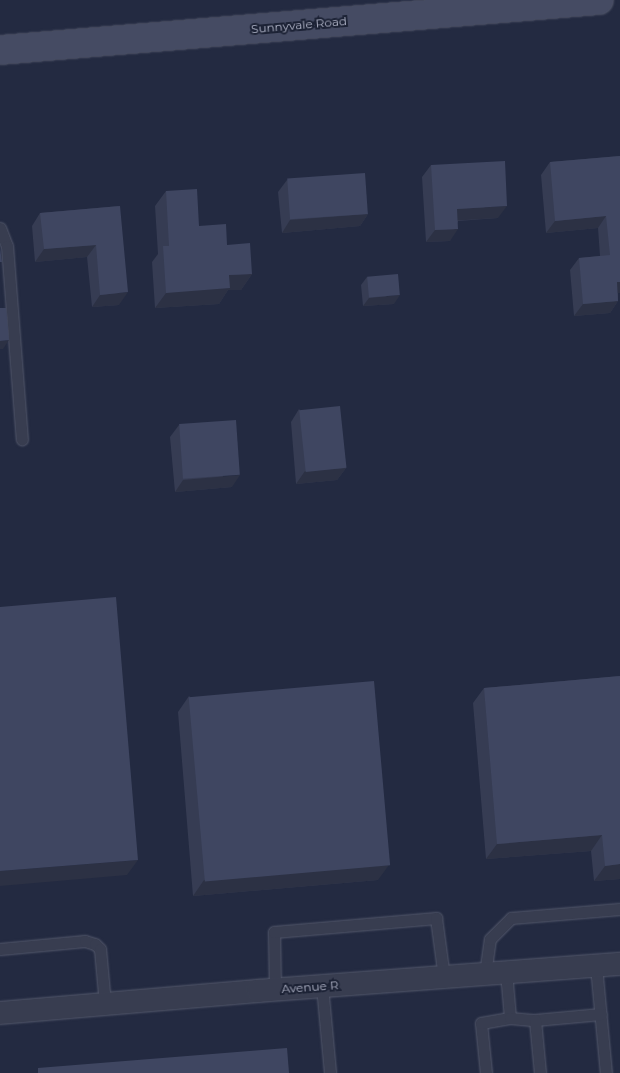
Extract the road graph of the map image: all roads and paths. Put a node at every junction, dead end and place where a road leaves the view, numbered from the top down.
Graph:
1 (589, 0) edge
2 (0, 50) edge
3 (0, 228) edge
4 (22, 439) dead end
5 (620, 909) edge
6 (0, 949) edge
7 (620, 964) edge
8 (596, 966) junction
9 (496, 973) junction
10 (444, 977) junction
11 (322, 986) junction
12 (275, 990) junction
13 (106, 1004) junction
14 (0, 1013) edge
15 (601, 1014) junction
16 (510, 1018) junction
17 (535, 1020) junction
18 (330, 1073) edge
19 (486, 1073) edge
20 (540, 1073) edge
21 (606, 1073) edge

1 - 2 street, Sunnyvale Road
3 - 4 lane
5 - 9 lane
6 - 13 lane
7 - 8 street, Avenue R
8 - 9 street, Avenue R
8 - 15 lane
9 - 10 street, Avenue R
9 - 16 lane
10 - 11 street, Avenue R
10 - 12 lane
11 - 12 street, Avenue R
11 - 18 lane
12 - 13 street, Avenue R
13 - 14 street, Avenue R
15 - 17 lane
15 - 21 lane
16 - 17 lane
16 - 19 lane
17 - 20 lane

